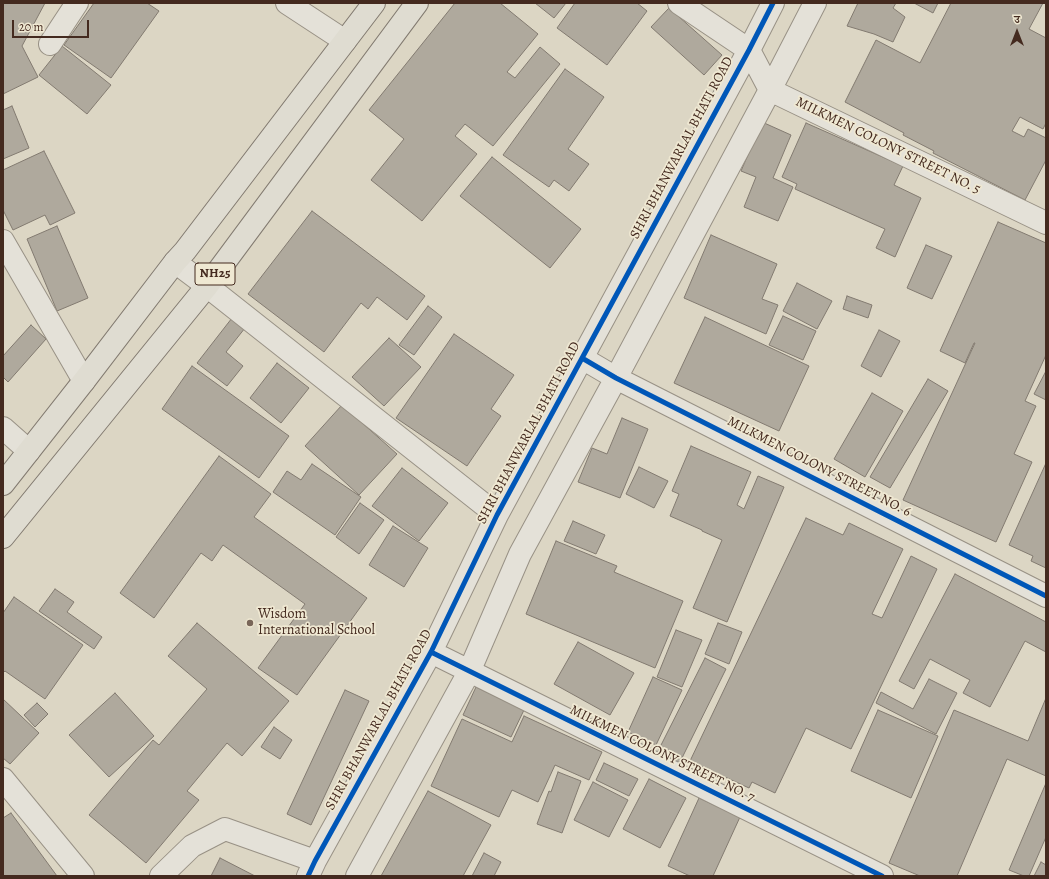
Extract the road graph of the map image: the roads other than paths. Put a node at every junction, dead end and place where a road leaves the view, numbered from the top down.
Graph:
1 (77, 3) edge
2 (288, 3) edge
3 (374, 3) edge
4 (417, 3) edge
5 (679, 3) edge
6 (773, 3) edge
7 (815, 3) edge
8 (345, 41) junction
9 (50, 44) dead end
10 (749, 50) junction
11 (770, 90) junction
12 (1046, 223) edge
13 (3, 241) edge
14 (175, 262) junction
15 (207, 286) junction
16 (582, 358) junction
17 (616, 378) junction
18 (84, 381) junction
19 (3, 428) edge
20 (29, 450) junction
21 (3, 484) edge
22 (497, 515) junction
23 (3, 537) edge
24 (1046, 596) edge
25 (431, 652) junction
26 (469, 672) junction
27 (3, 779) edge
28 (312, 869) edge
29 (83, 876) edge
30 (160, 876) edge
31 (357, 876) edge
32 (882, 876) edge

1 - 9 street
2 - 8 street
3 - 8 main road, NH25
4 - 15 main road, NH25
5 - 10 street
6 - 10 street, SHRI BHANWARLAL BHATI ROAD
7 - 11 street
8 - 14 main road, NH25
10 - 11 street
10 - 16 street, SHRI BHANWARLAL BHATI ROAD
11 - 12 street, MILKMEN COLONY STREET NO. 5
11 - 17 street
13 - 18 street
14 - 15 street
14 - 18 main road, NH25
15 - 22 street
15 - 23 main road, NH25
16 - 17 street, MILKMEN COLONY STREET NO. 6
16 - 22 street, SHRI BHANWARLAL BHATI ROAD
17 - 24 street, MILKMEN COLONY STREET NO. 6
17 - 26 street
18 - 20 main road, NH25
19 - 20 street
20 - 21 main road, NH25
22 - 25 street, SHRI BHANWARLAL BHATI ROAD
25 - 26 street, MILKMEN COLONY STREET NO. 7
25 - 28 street, SHRI BHANWARLAL BHATI ROAD
26 - 31 street
26 - 32 street, MILKMEN COLONY STREET NO. 7
27 - 29 street
28 - 30 street

